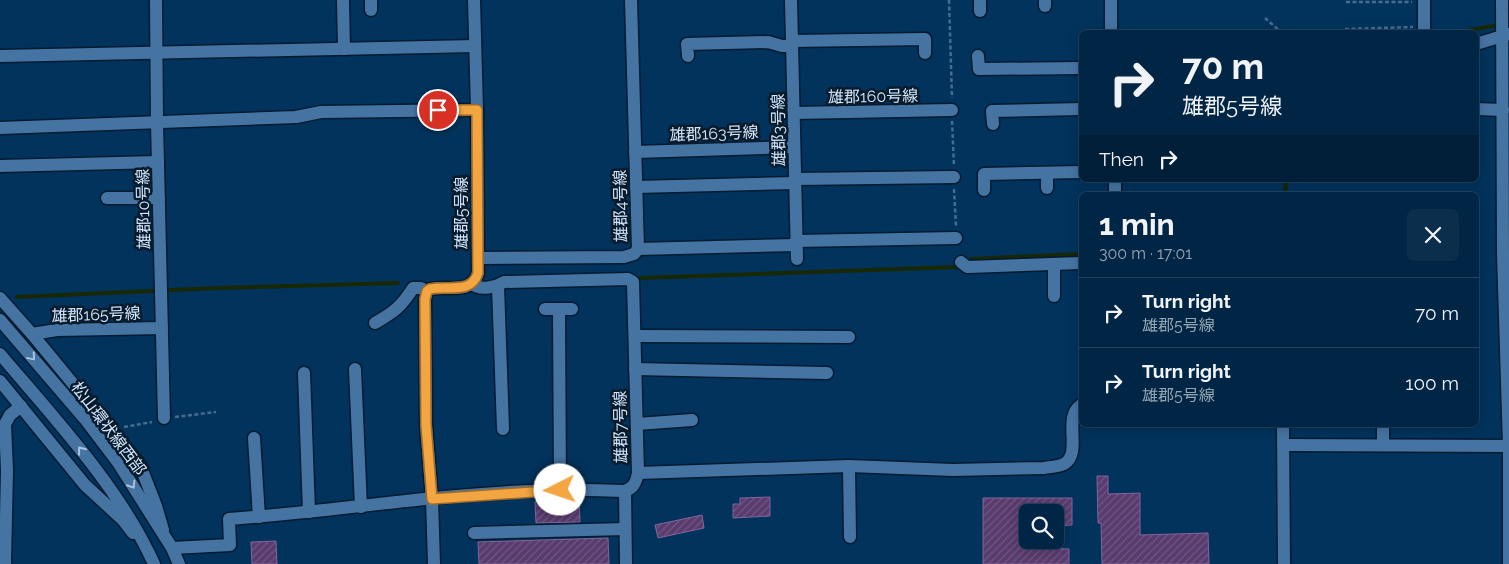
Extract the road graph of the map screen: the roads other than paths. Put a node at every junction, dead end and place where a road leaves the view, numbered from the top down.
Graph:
1 (156, 0) edge
2 (342, 0) edge
3 (474, 0) edge
4 (631, 0) edge
5 (791, 0) edge
6 (1111, 0) edge
7 (1502, 0) edge
8 (1424, 1) edge
9 (1505, 17) edge
10 (1111, 30) edge
11 (1424, 30) edge
12 (1506, 35) edge
13 (792, 43) junction
14 (1479, 43) edge
15 (475, 46) junction
16 (344, 49) junction
17 (157, 52) junction
18 (925, 53) dead end
19 (0, 56) edge
20 (688, 56) dead end
21 (978, 56) dead end
22 (1079, 68) edge
23 (1079, 108) edge
24 (1479, 109) edge
25 (477, 110) junction
26 (1502, 110) junction
27 (794, 113) junction
28 (157, 123) junction
29 (1506, 123) edge
30 (945, 124) dead end
31 (993, 124) dead end
32 (0, 128) edge
33 (794, 147) junction
34 (635, 152) junction
35 (158, 162) junction
36 (0, 166) edge
37 (1079, 172) edge
38 (1047, 173) junction
39 (954, 177) road end
40 (795, 181) junction
41 (1506, 182) edge
42 (636, 188) junction
43 (1047, 188) dead end
44 (984, 190) dead end
45 (107, 198) dead end
46 (159, 198) junction
47 (956, 238) road end
48 (796, 243) junction
49 (638, 249) junction
50 (478, 258) junction
51 (797, 259) dead end
52 (1079, 263) edge
53 (1054, 264) junction
54 (964, 265) dead end
55 (472, 284) junction
56 (498, 286) junction
57 (427, 291) junction
58 (1054, 296) dead end
59 (0, 298) edge
60 (545, 309) dead end
61 (559, 309) junction
62 (572, 309) dead end
63 (0, 320) edge
64 (375, 323) dead end
65 (162, 328) junction
66 (32, 334) junction
67 (635, 336) junction
68 (849, 337) dead end
69 (0, 354) edge
70 (354, 369) dead end
71 (635, 369) junction
72 (304, 372) dead end
73 (821, 376) dead end
74 (0, 381) edge
75 (22, 406) junction
76 (1079, 406) edge
77 (164, 418) dead end
78 (692, 420) dead end
79 (637, 424) junction
80 (1283, 427) edge
81 (1383, 427) edge
82 (503, 429) dead end
83 (254, 438) dead end
84 (1283, 445) junction
85 (1382, 446) junction
86 (1509, 446) edge
87 (849, 466) junction
88 (638, 473) junction
89 (560, 490) junction
90 (625, 491) junction
91 (432, 499) junction
92 (361, 507) junction
93 (309, 512) junction
94 (259, 517) junction
95 (625, 529) junction
96 (474, 533) dead end
97 (164, 536) junction
98 (850, 537) dead end
99 (172, 548) junction
100 (149, 552) junction
101 (5, 564) edge
102 (154, 564) edge
103 (179, 564) edge
104 (434, 564) edge
105 (626, 564) edge
106 (1284, 564) edge
107 (1509, 564) edge

1 - 17 street, 雄郡10号線
2 - 16 street
3 - 15 street, 雄郡5号線
4 - 34 street, 雄郡4号線
5 - 13 street, 雄郡3号線
6 - 10 street
7 - 9 street
8 - 11 street
9 - 12 street
12 - 14 street
12 - 26 street
13 - 18 street
13 - 20 street
13 - 27 street, 雄郡3号線
15 - 16 street
15 - 25 street, 雄郡5号線
16 - 17 street
17 - 19 street
17 - 28 street, 雄郡10号線
21 - 22 street
23 - 31 street
24 - 26 street
25 - 28 street
25 - 50 street, 雄郡5号線
26 - 29 street
27 - 30 street, 雄郡160号線
27 - 33 street, 雄郡3号線
28 - 32 street
28 - 35 street, 雄郡10号線
29 - 41 street
33 - 34 street, 雄郡163号線
33 - 40 street, 雄郡3号線
34 - 42 street, 雄郡4号線
35 - 36 street
35 - 46 street, 雄郡10号線
37 - 38 street
38 - 43 street
38 - 44 street
39 - 40 street
40 - 42 street
40 - 48 street, 雄郡3号線
41 - 86 street
42 - 49 street, 雄郡4号線
45 - 46 street
46 - 65 street, 雄郡10号線
47 - 48 street
48 - 49 street
48 - 51 street, 雄郡3号線
49 - 50 street, 雄郡4号線
50 - 55 street, 雄郡5号線
52 - 53 street
53 - 54 street
53 - 58 street
55 - 56 street
55 - 57 street
56 - 67 street, 雄郡7号線
56 - 82 street
57 - 64 street
57 - 91 street
59 - 66 street
60 - 61 street
61 - 62 street
61 - 89 street
63 -> 97 street, 松山環状線西部
65 - 66 street, 雄郡165号線
65 - 77 street, 雄郡10号線
66 - 97 street
67 - 68 street
67 - 71 street, 雄郡7号線
100 -> 69 street
70 - 92 street
71 - 73 street
71 - 79 street, 雄郡7号線
72 - 93 street
74 - 75 street
75 - 100 street
75 - 101 street
76 - 87 street
78 - 79 street
79 - 88 street, 雄郡7号線
80 - 84 street
81 - 85 street
83 - 94 street
84 - 85 street
84 - 106 street
85 - 86 street
86 - 107 street
87 - 88 street
87 - 98 street
88 - 90 street, 雄郡7号線
89 - 90 street
89 - 91 street
90 - 95 street
91 - 92 street
91 - 104 street
92 - 93 street
93 - 94 street
94 - 99 street
95 - 96 street
95 - 105 street
97 - 99 street, 松山環状線西部
99 - 103 street, 松山環状線西部
100 - 102 street

